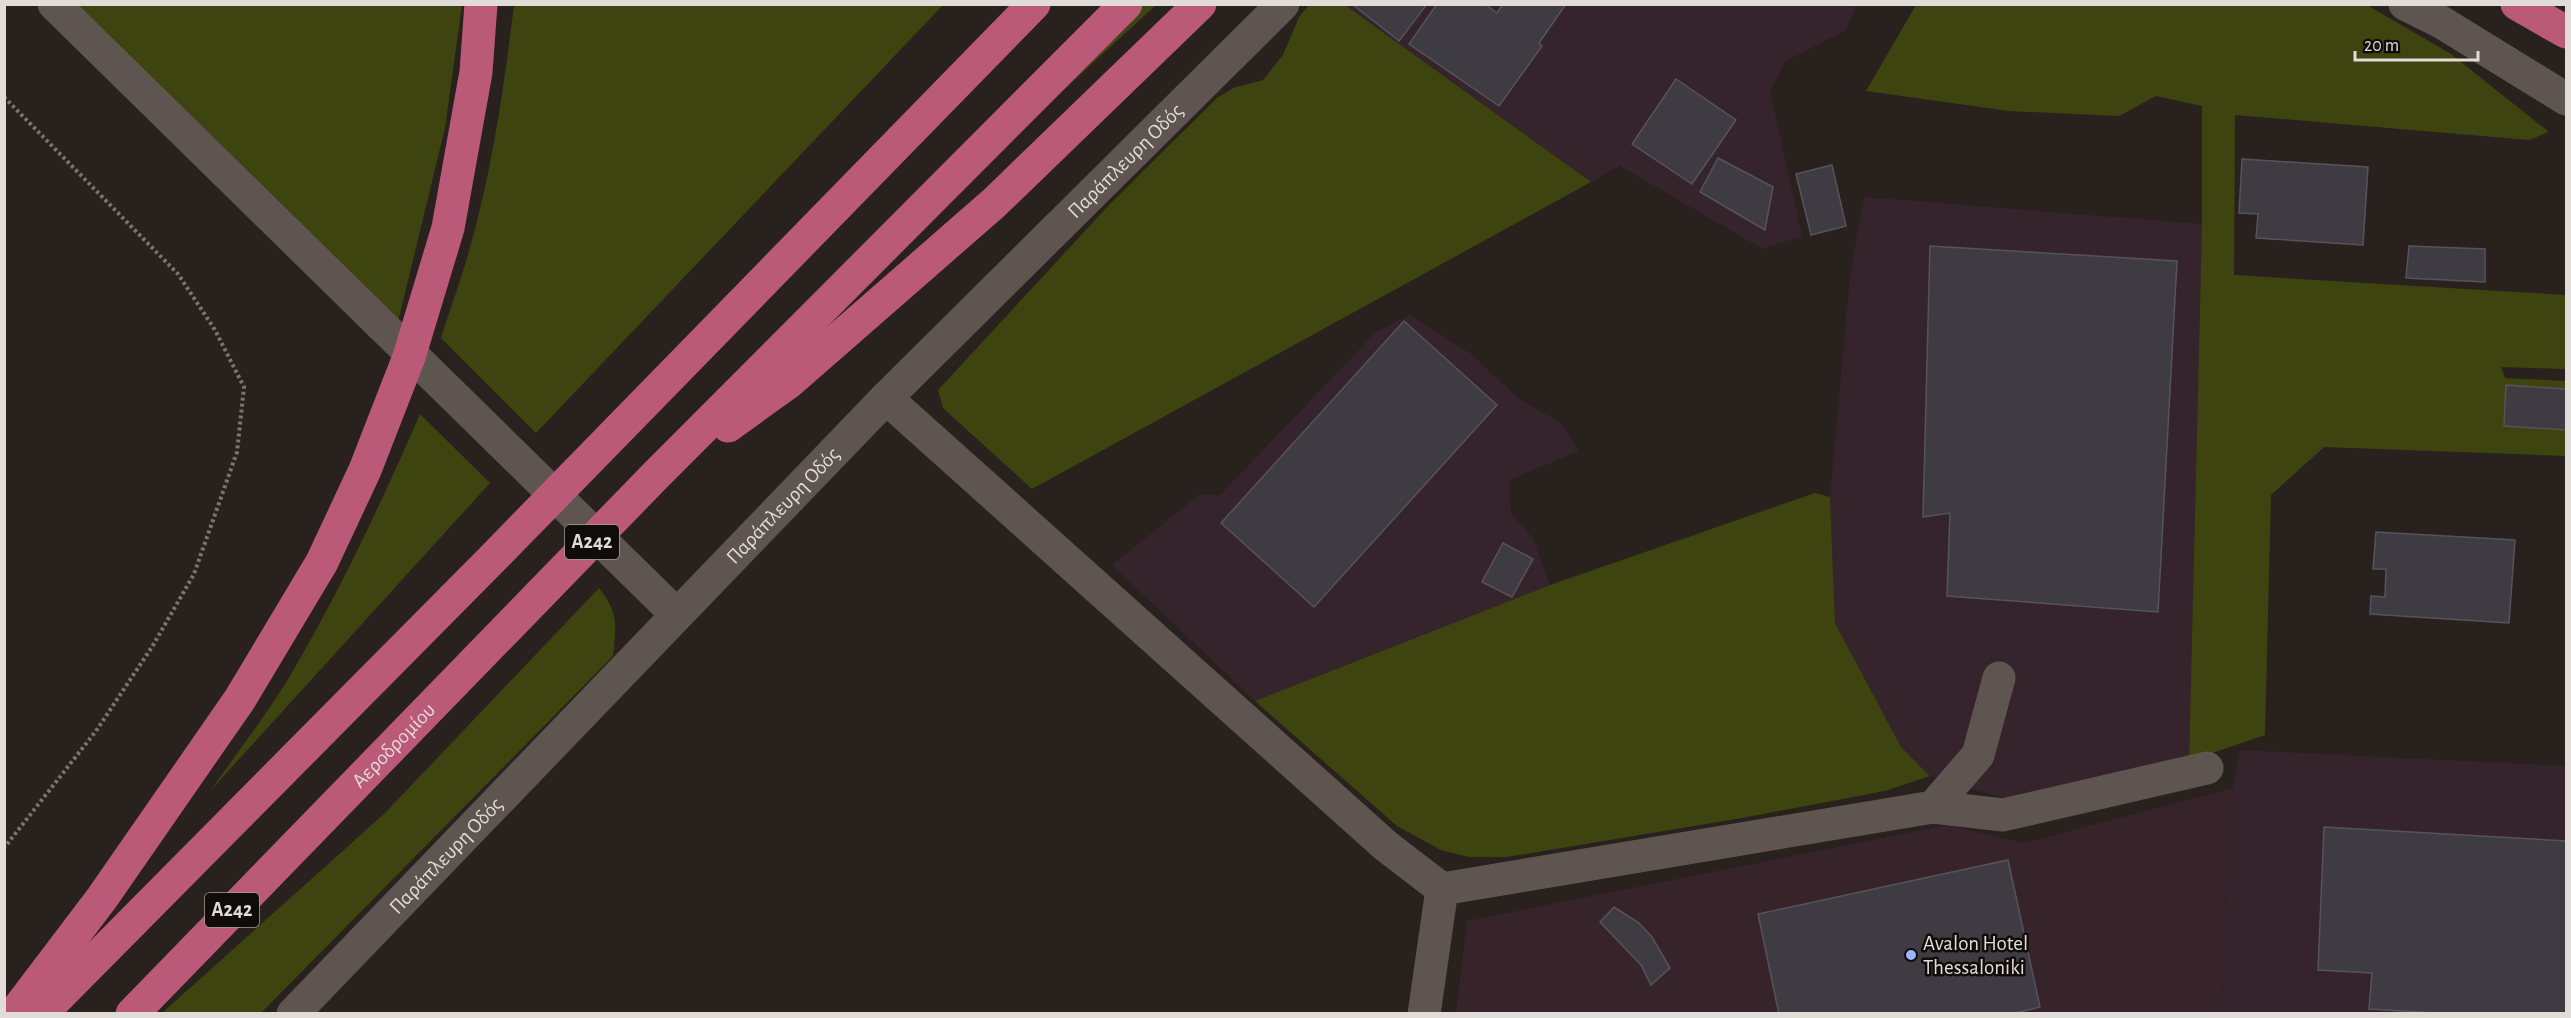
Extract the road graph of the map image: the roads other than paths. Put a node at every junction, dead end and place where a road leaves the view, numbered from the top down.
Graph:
1 (54, 4) edge
2 (481, 4) edge
3 (1034, 4) edge
4 (1126, 4) edge
5 (1200, 4) edge
6 (1283, 4) edge
7 (2405, 4) edge
8 (2517, 4) edge
9 (2566, 32) edge
10 (2566, 99) edge
11 (886, 398) junction
12 (655, 477) junction
13 (676, 614) junction
14 (1999, 678) dead end
15 (2207, 768) dead end
16 (1933, 807) junction
17 (1442, 889) junction
18 (14, 1014) edge
19 (41, 1014) edge
20 (132, 1014) edge
21 (293, 1014) edge
22 (1424, 1014) edge

1 - 13 street
2 - 18 highway
3 - 19 highway
4 - 12 highway
5 - 12 highway
6 - 11 street, Παράπλευρη Οδός
7 - 10 street
8 - 9 highway
11 - 13 street, Παράπλευρη Οδός
11 - 17 street
12 - 20 highway, Αεροδρομίου / Α242
13 - 21 street, Παράπλευρη Οδός
14 - 16 street
15 - 16 street
16 - 17 street
17 - 22 street

